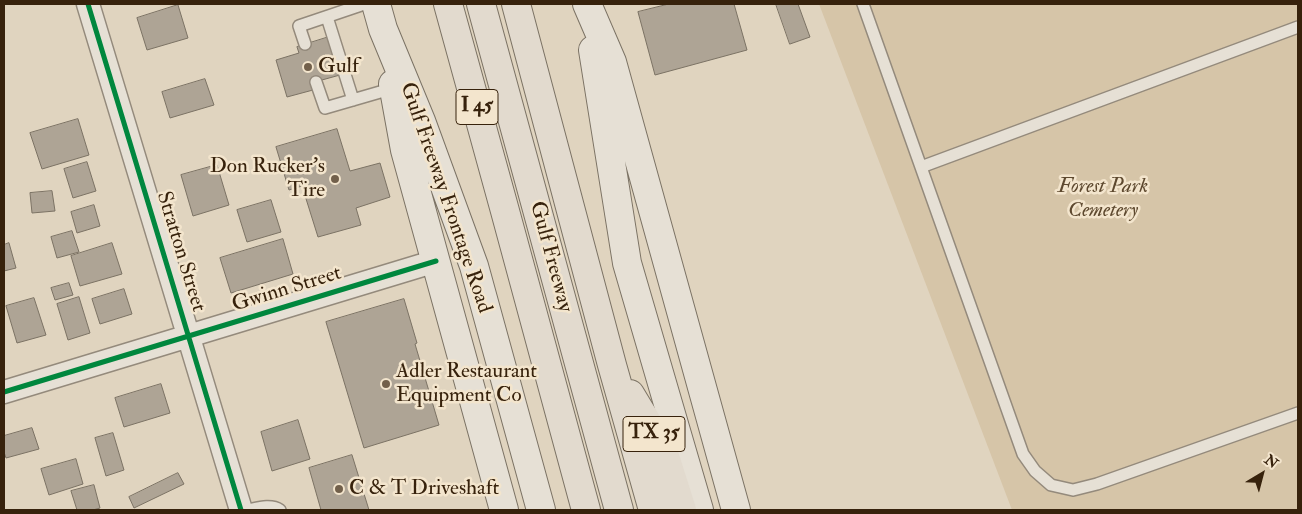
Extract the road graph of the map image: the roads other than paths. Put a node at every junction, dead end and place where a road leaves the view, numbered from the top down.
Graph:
1 (88, 4) edge
2 (364, 4) edge
3 (448, 4) edge
4 (481, 4) edge
5 (516, 4) edge
6 (586, 4) edge
7 (863, 4) edge
8 (379, 16) edge
9 (327, 17) junction
10 (1298, 27) edge
11 (305, 44) dead end
12 (316, 82) dead end
13 (394, 88) junction
14 (354, 100) junction
15 (921, 166) junction
16 (436, 261) junction
17 (188, 337) junction
18 (612, 365) junction
19 (4, 392) edge
20 (1298, 413) edge
21 (241, 510) edge
22 (248, 510) edge
23 (280, 510) edge
24 (504, 510) edge
25 (541, 510) edge
26 (586, 510) edge
27 (620, 510) edge
28 (653, 510) edge
29 (682, 510) edge
30 (699, 510) edge
31 (736, 510) edge

1 - 17 street, Stratton Street
2 - 9 lane
3 - 26 highway, Gulf Freeway / I 45
4 - 27 highway, Gulf Freeway
5 - 18 highway, Gulf Freeway
6 - 30 main road
6 - 31 main road
7 - 15 lane
8 - 13 main road
8 - 25 main road, Gulf Freeway Frontage Road
9 - 11 lane
9 - 14 lane
10 - 15 lane
12 - 14 lane
13 - 14 lane
13 - 16 main road
15 - 20 lane
16 - 17 street, Gwinn Street
16 - 24 main road
17 - 19 street, Gwinn Street
17 - 21 street, Stratton Street
18 - 28 highway, Gulf Freeway
18 - 29 highway, TX 35
22 - 23 lane

